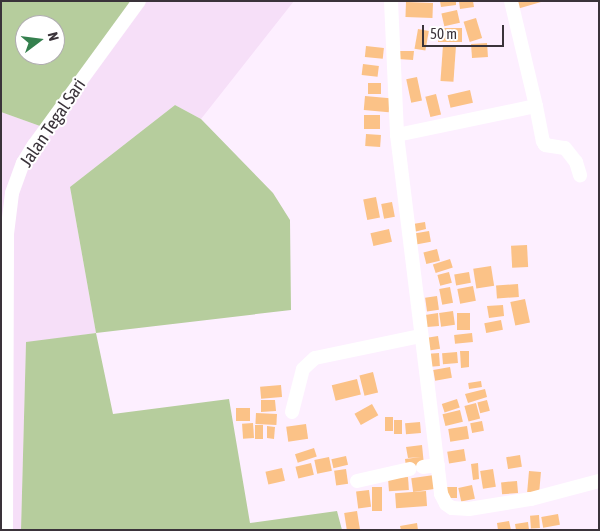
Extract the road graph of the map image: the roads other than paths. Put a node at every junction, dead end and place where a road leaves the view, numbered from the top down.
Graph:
1 (139, 1) edge
2 (391, 1) edge
3 (511, 1) edge
4 (536, 106) junction
5 (397, 135) junction
6 (580, 175) dead end
7 (4, 233) edge
8 (420, 336) junction
9 (3, 352) edge
10 (292, 412) dead end
11 (4, 455) edge
12 (438, 465) junction
13 (357, 481) dead end
14 (599, 481) edge
15 (6, 530) edge

1 - 7 street, Jalan Tegal Sari
2 - 5 street
3 - 4 street
4 - 5 street
4 - 6 street
5 - 8 street
7 - 9 street, Jalan Tegal Sari
8 - 10 street
8 - 12 street
9 - 11 street, Jalan Tegal Sari
11 - 15 street, Jalan Tegal Sari
12 - 13 street
12 - 14 street

